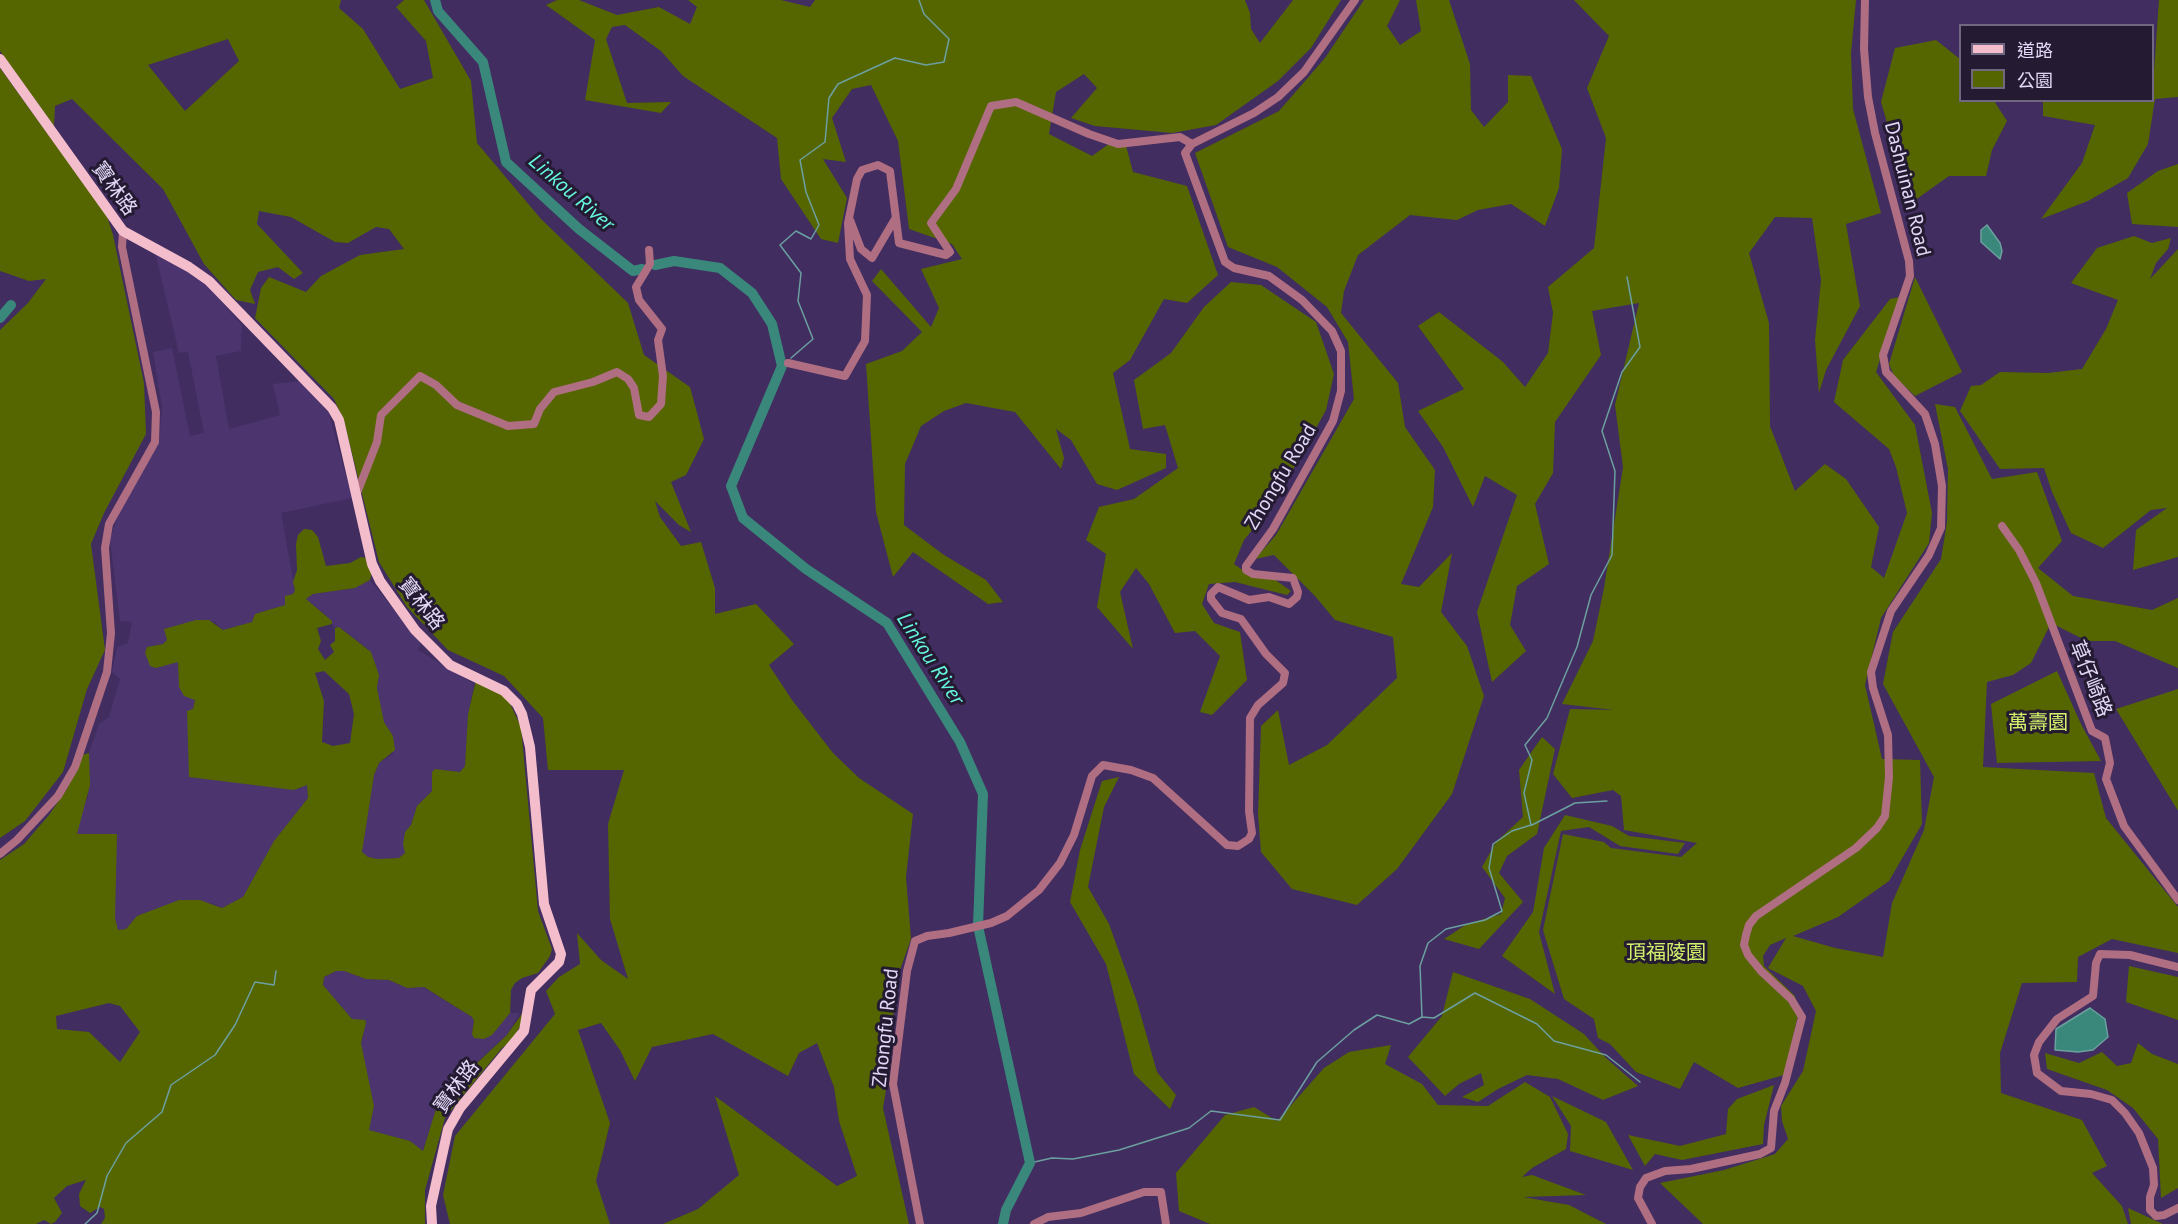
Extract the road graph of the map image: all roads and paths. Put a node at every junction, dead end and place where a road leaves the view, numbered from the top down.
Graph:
1 (1355, 0) edge
2 (1865, 0) edge
3 (0, 59) edge
4 (1192, 144) junction
5 (849, 216) junction
6 (895, 219) junction
7 (123, 231) junction
8 (649, 250) dead end
9 (788, 363) dead end
10 (356, 495) junction
11 (2002, 526) dead end
12 (0, 854) edge
13 (2178, 900) edge
14 (2178, 967) edge
15 (2178, 1208) edge
16 (432, 1224) edge
17 (920, 1224) edge
18 (1034, 1224) edge
19 (1166, 1224) edge
20 (1652, 1224) edge

1 - 4 street
2 - 20 street, Dashuinan Road
3 - 7 main road, 寶林路
4 - 6 street
4 - 17 street, Zhongfu Road
5 - 6 street
5 - 6 street
5 - 9 street
7 - 10 main road, 寶林路
7 - 12 street
8 - 10 street
10 - 16 main road, 寶林路
11 - 13 street, 草仔崎路
14 - 15 street
18 - 19 street

